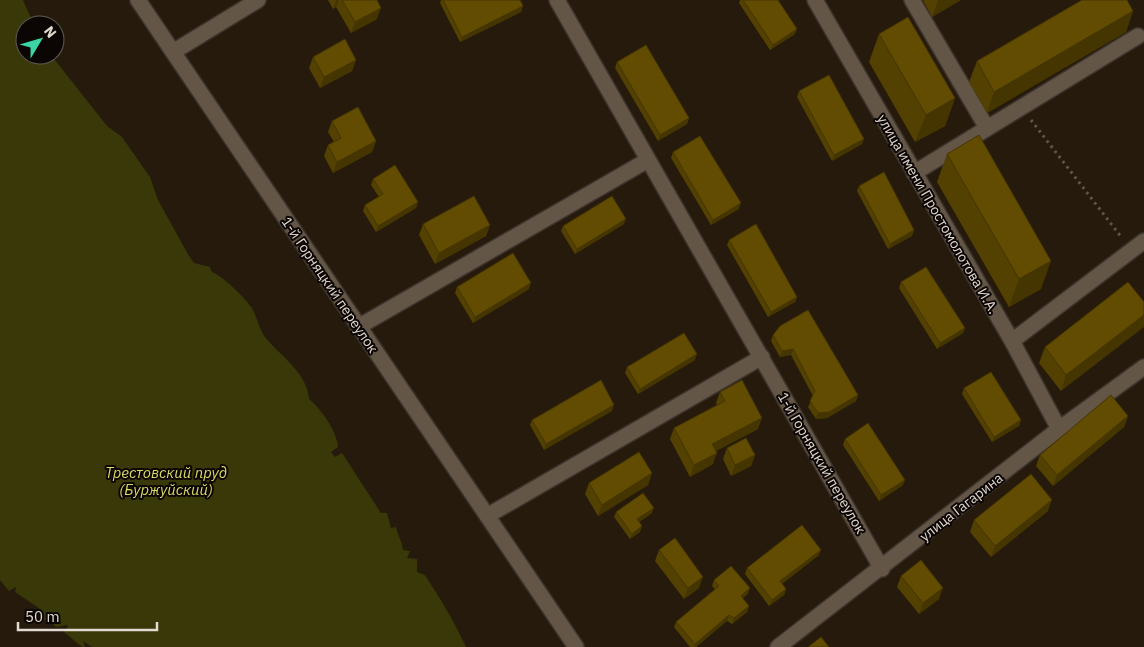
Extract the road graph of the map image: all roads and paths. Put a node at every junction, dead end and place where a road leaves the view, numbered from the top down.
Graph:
1 (138, 0) edge
2 (258, 0) edge
3 (557, 0) edge
4 (815, 0) edge
5 (912, 0) edge
6 (1138, 36) dead end
7 (173, 52) junction
8 (1021, 107) junction
9 (987, 128) junction
10 (648, 160) junction
11 (914, 173) junction
12 (1138, 246) edge
13 (358, 327) junction
14 (1012, 341) junction
15 (762, 357) junction
16 (1144, 367) edge
17 (1059, 429) junction
18 (487, 516) junction
19 (882, 569) junction
20 (576, 647) edge
21 (778, 647) edge

1 - 7 street, 1-й Горняцкий переулок
2 - 7 street
3 - 10 street, 1-й Горняцкий переулок
4 - 11 street, улица имени Простомолотова И.А.
5 - 9 street
6 - 8 street
7 - 13 street, 1-й Горняцкий переулок
8 - 9 street
8 - 12 path
9 - 11 street
10 - 13 street
10 - 15 street, 1-й Горняцкий переулок
11 - 14 street, улица имени Простомолотова И.А.
12 - 14 street
13 - 18 street, 1-й Горняцкий переулок
14 - 17 street, улица имени Простомолотова И.А.
15 - 18 street
15 - 19 street, 1-й Горняцкий переулок
16 - 17 street, улица Гагарина
17 - 19 street, улица Гагарина
18 - 20 street, 1-й Горняцкий переулок
19 - 21 street, улица Гагарина

